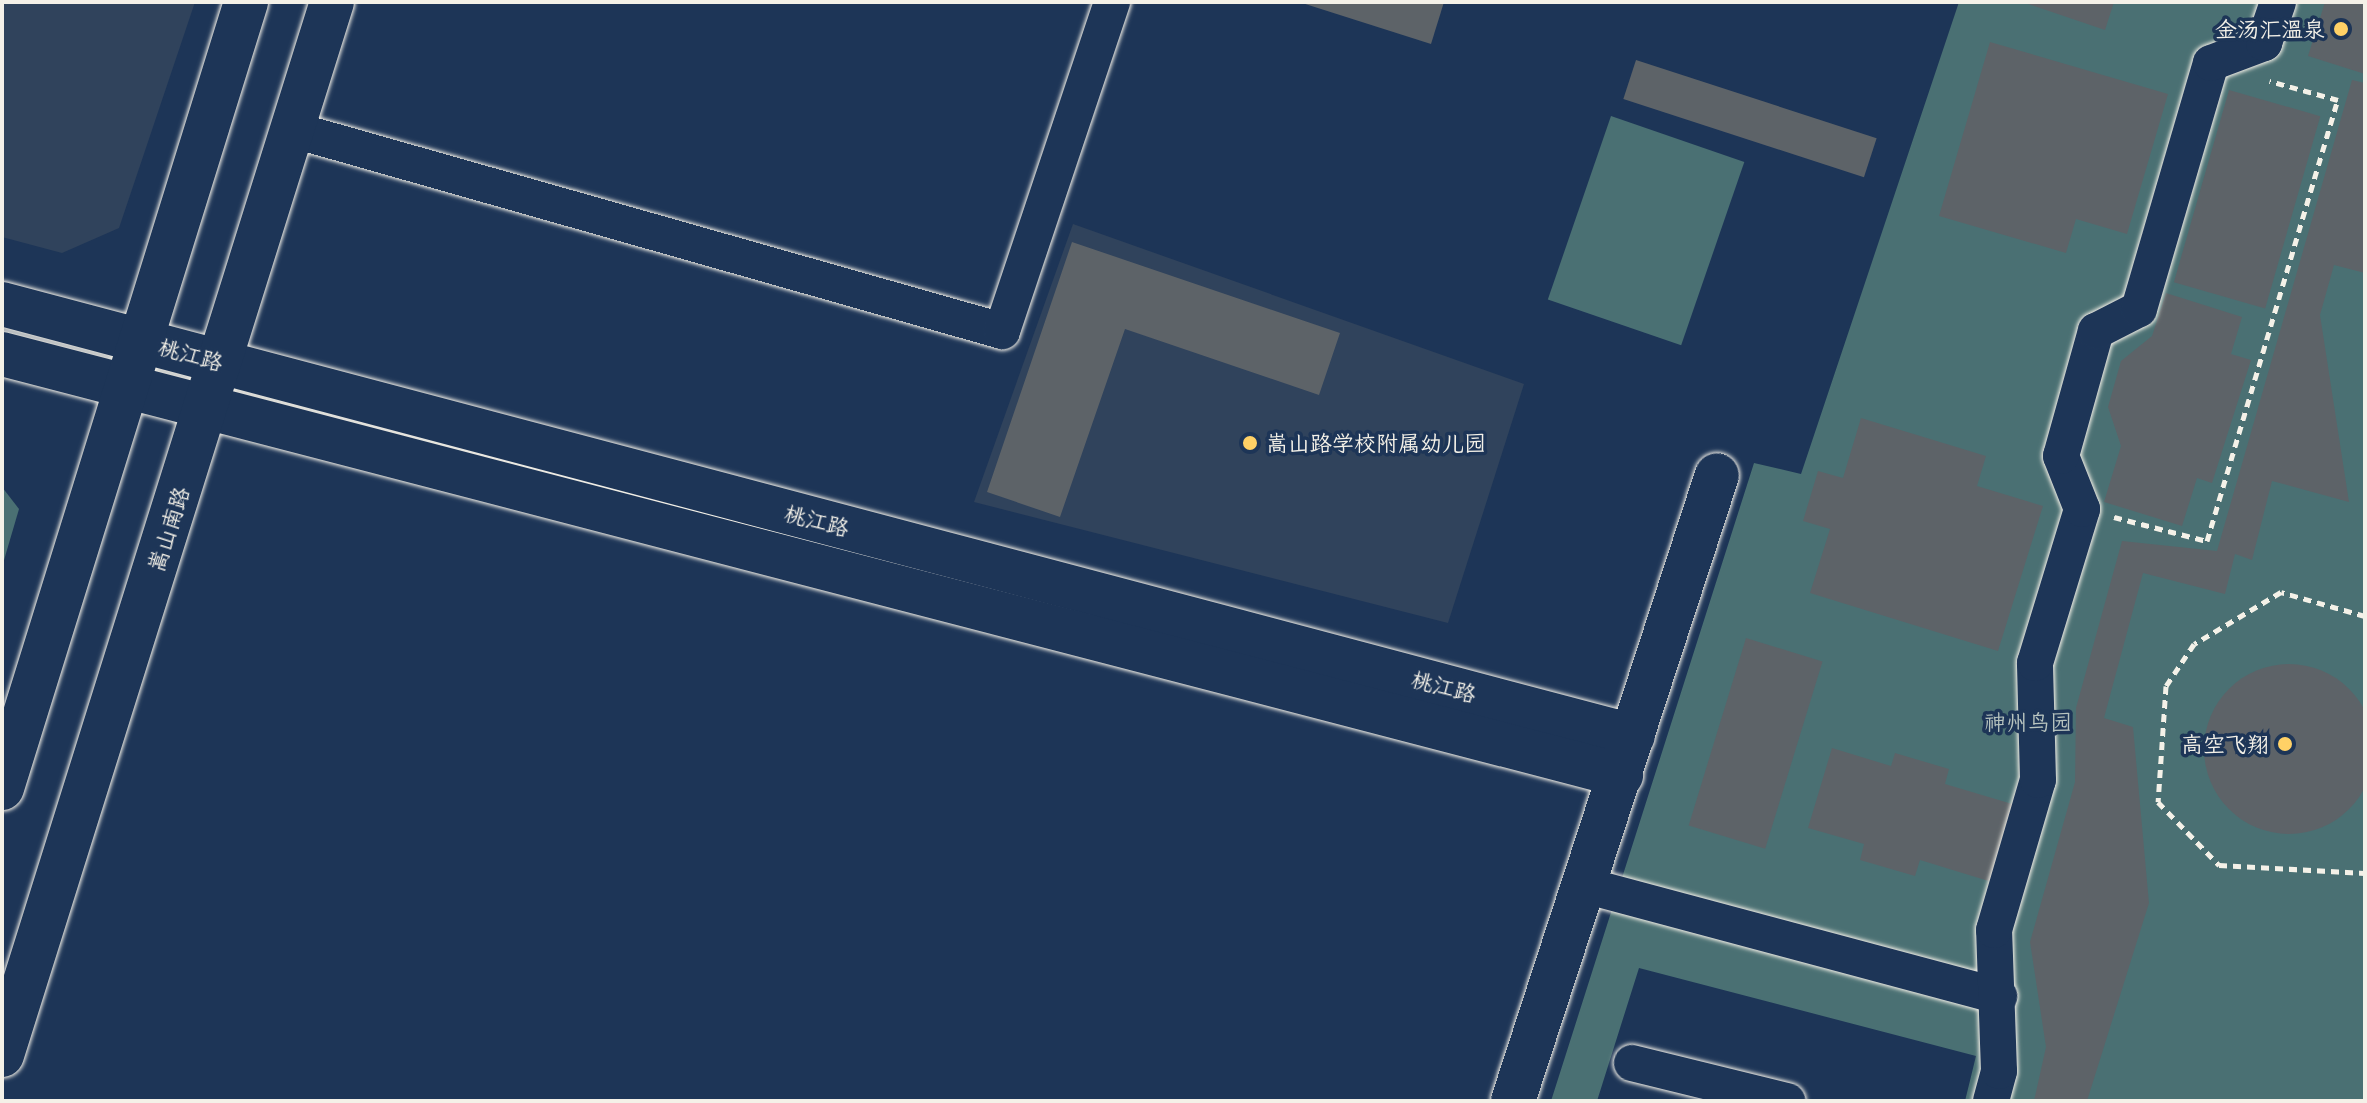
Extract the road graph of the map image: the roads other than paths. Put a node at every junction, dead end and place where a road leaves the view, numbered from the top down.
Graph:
1 (246, 2) edge
2 (332, 2) edge
3 (1112, 2) edge
4 (2278, 2) edge
5 (294, 130) junction
6 (2, 304) edge
7 (140, 339) junction
8 (2, 354) edge
9 (220, 362) junction
10 (127, 386) junction
11 (206, 408) junction
12 (1717, 475) dead end
13 (1627, 756) junction
14 (2, 788) edge
15 (1584, 885) junction
16 (1999, 996) junction
17 (2, 1055) edge
18 (1632, 1063) dead end
19 (1513, 1101) edge
20 (1787, 1101) edge
21 (1991, 1101) edge

1 - 7 street
2 - 5 street, 嵩山南路
3 - 5 street
4 - 16 street
5 - 9 street, 嵩山南路
6 - 7 street, 桃江路
7 - 9 street, 桃江路
7 - 10 street
8 - 10 street, 桃江路
9 - 11 street, 嵩山南路
9 - 13 street, 桃江路
10 - 11 street, 桃江路
10 - 14 street
11 - 13 street, 桃江路
11 - 17 street, 嵩山南路
12 - 13 street
13 - 15 street
15 - 16 street
15 - 19 street
16 - 21 street
18 - 20 street

